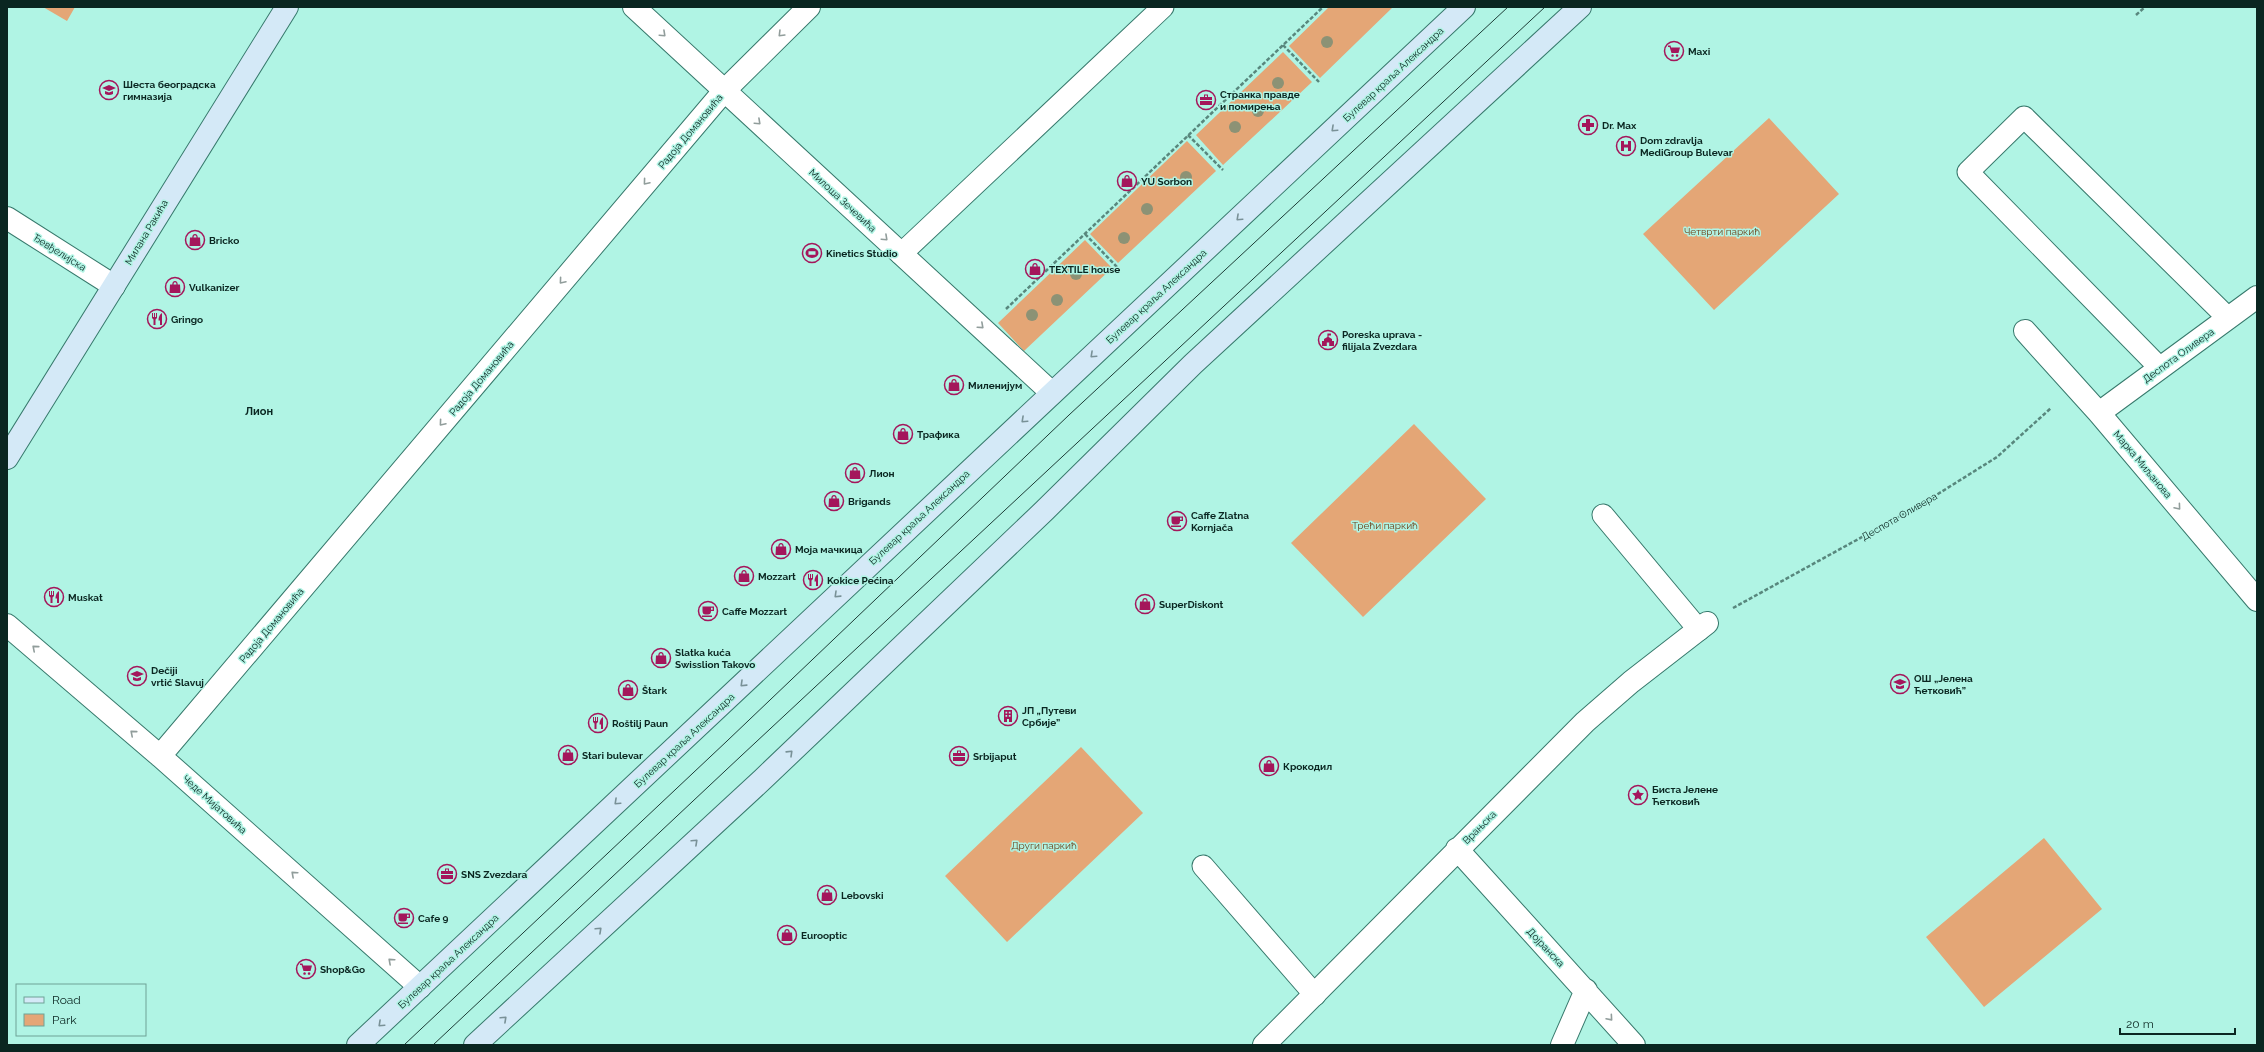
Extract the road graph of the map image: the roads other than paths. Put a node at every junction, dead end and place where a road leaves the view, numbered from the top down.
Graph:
1 (286, 7) edge
2 (634, 7) edge
3 (809, 7) edge
4 (1163, 7) edge
5 (1464, 7) edge
6 (1580, 7) edge
7 (724, 91) junction
8 (7, 218) edge
9 (901, 254) junction
10 (114, 286) junction
11 (2257, 297) edge
12 (2228, 318) junction
13 (2025, 331) dead end
14 (2160, 368) junction
15 (1052, 393) junction
16 (2099, 412) junction
17 (7, 458) edge
18 (1603, 515) dead end
19 (2257, 600) edge
20 (7, 625) edge
21 (1703, 626) joint
22 (160, 756) junction
23 (1457, 849) junction
24 (1203, 866) dead end
25 (420, 987) junction
26 (1586, 990) junction
27 (1315, 995) junction
28 (358, 1045) edge
29 (475, 1045) edge
30 (1264, 1045) edge
31 (1562, 1045) edge
32 (1634, 1045) edge

1 - 10 main road, Милана Ракића
2 -> 7 street, Милоша Зечевића
3 -> 7 street, Радоја Домановића
4 - 9 lane
5 -> 15 main road, Булевар краља Александра
29 -> 6 main road
7 -> 9 street, Милоша Зечевића
7 -> 22 street, Радоја Домановића
8 - 10 street, Ђевђелијска
9 -> 15 street, Милоша Зечевића
10 - 17 main road, Милана Ракића
11 - 12 street, Деспота Оливера
12 - 14 street, Деспота Оливера
12 - 14 lane
13 - 16 street, Марка Миљанова
14 - 16 street, Деспота Оливера
15 -> 25 main road, Булевар краља Александра
16 -> 19 street, Марка Миљанова
18 - 21 lane
22 -> 20 street, Чеде Мијатовића
21 - 23 street, Врањска
25 -> 22 street, Чеде Мијатовића
23 - 26 street, Дојранска
23 - 27 street, Врањска
24 - 27 lane
25 -> 28 main road, Булевар краља Александра
26 - 31 street
26 -> 32 street, Дојранска
27 - 30 street, Врањска

